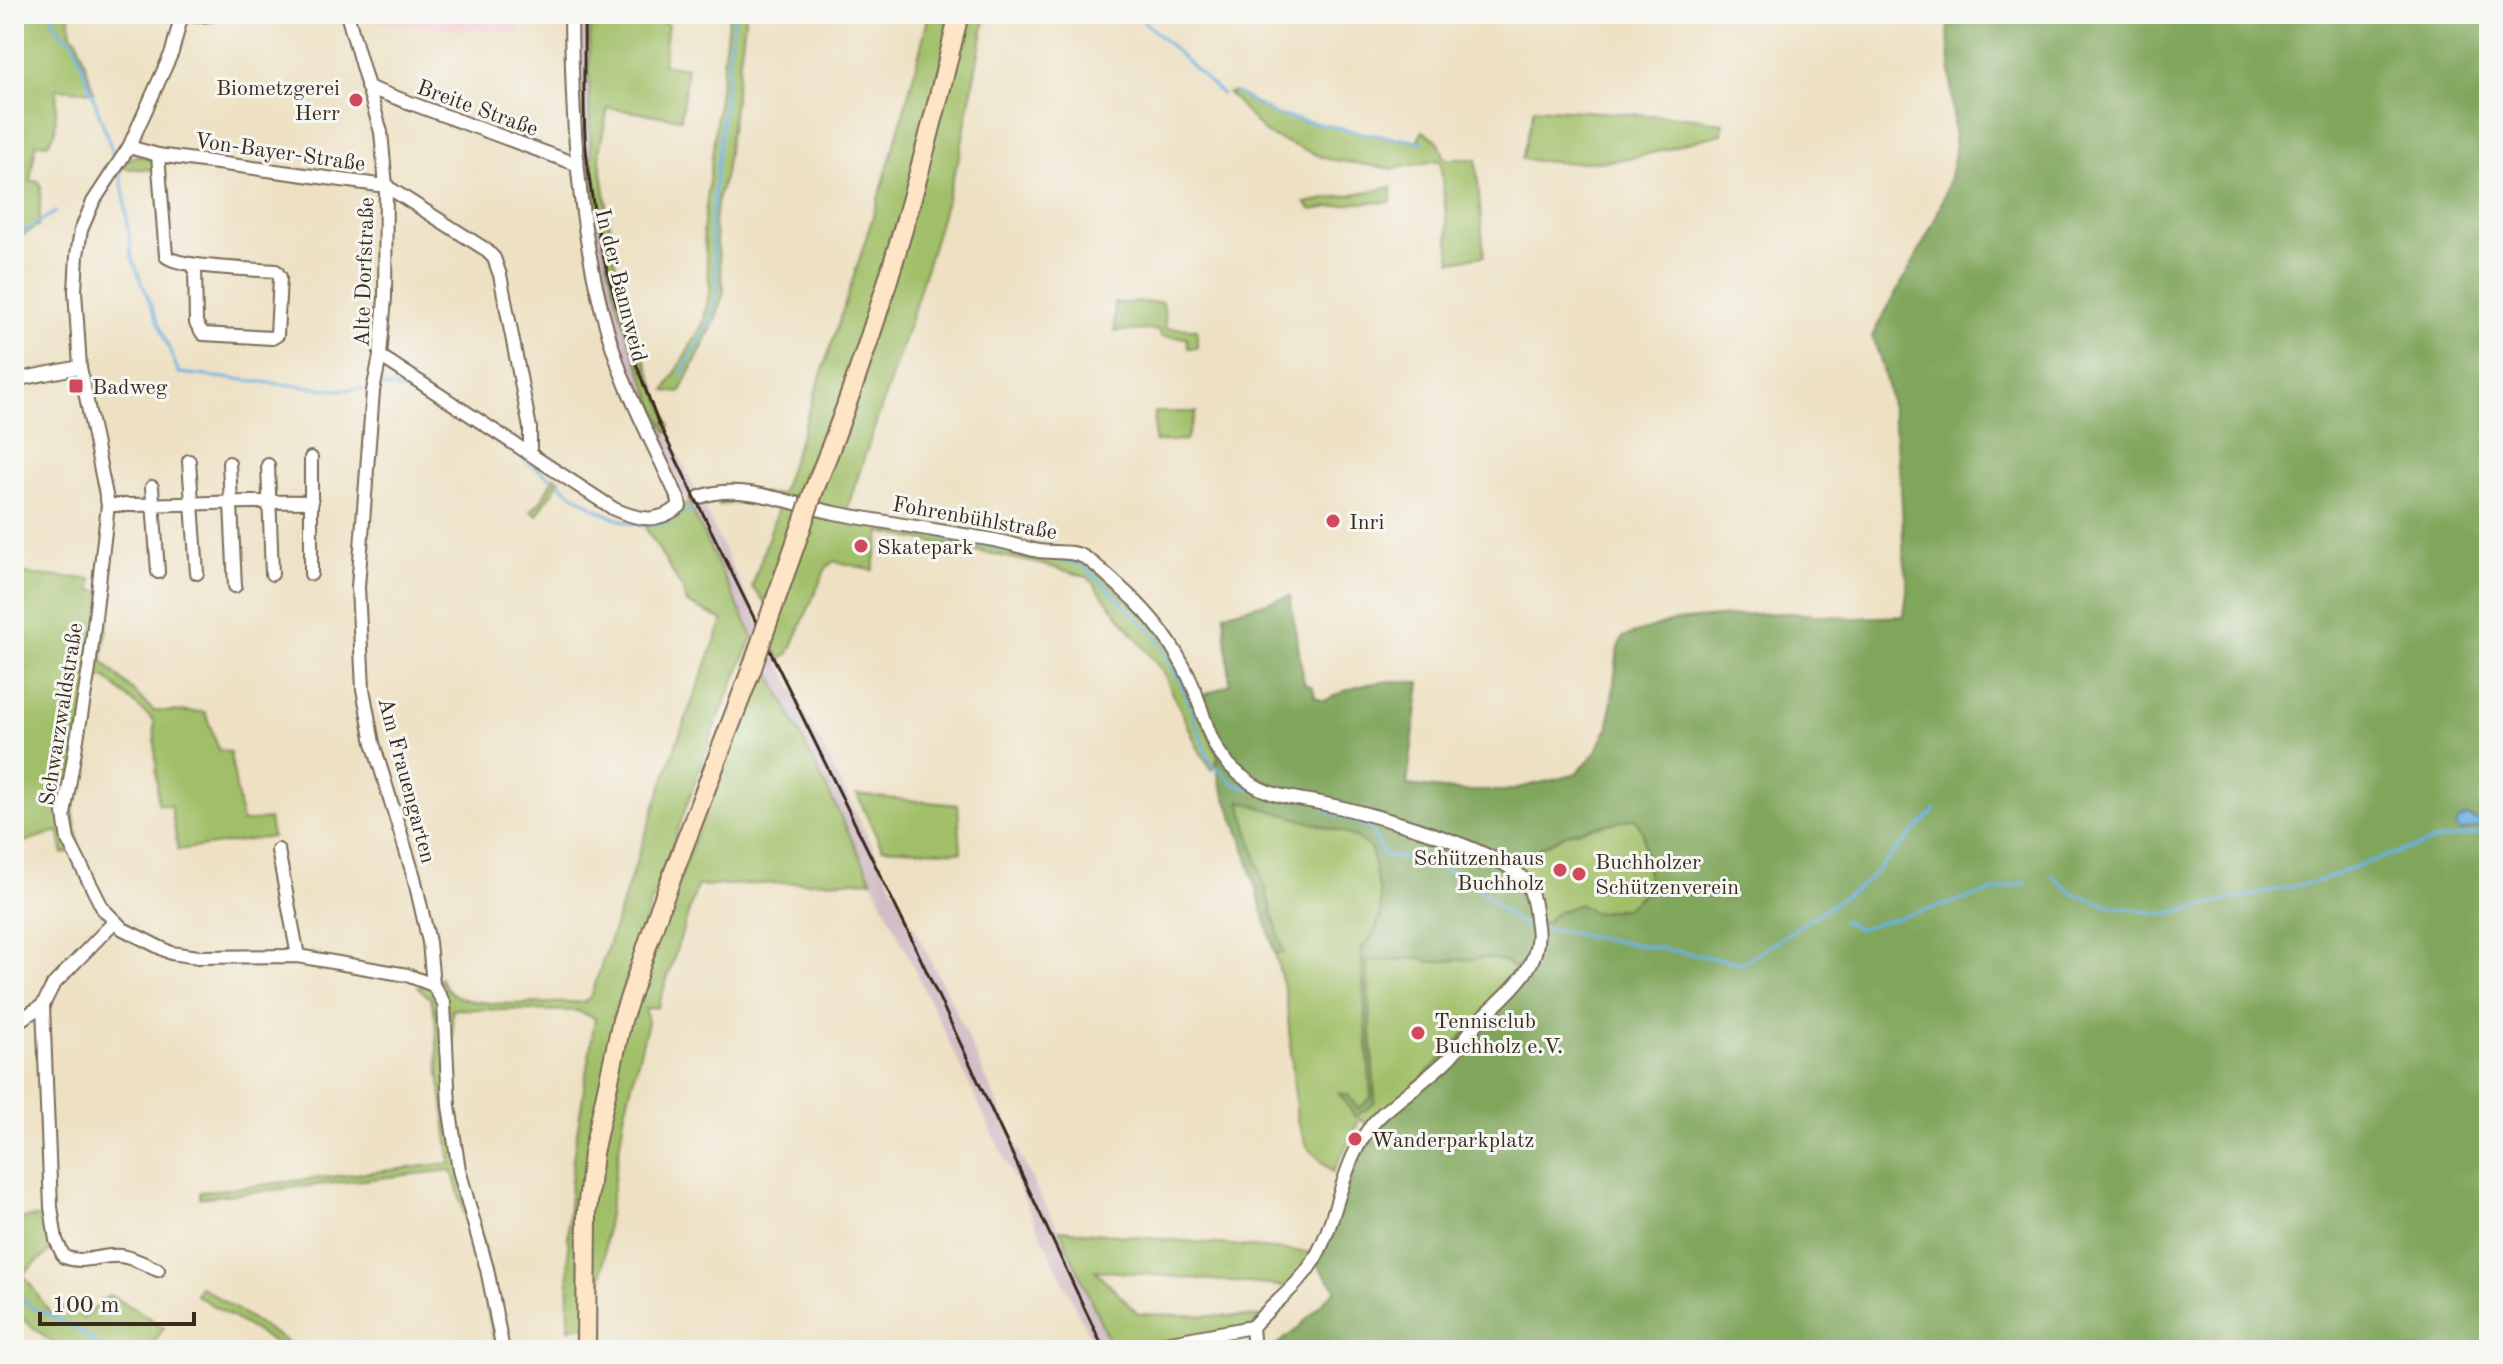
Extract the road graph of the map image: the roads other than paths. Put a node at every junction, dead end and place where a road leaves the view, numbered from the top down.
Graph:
1 (183, 14) edge
2 (217, 14) edge
3 (347, 14) edge
4 (571, 14) edge
5 (959, 14) edge
6 (367, 87) junction
7 (129, 147) junction
8 (158, 155) junction
9 (576, 164) junction
10 (386, 186) junction
11 (195, 266) junction
12 (380, 356) junction
13 (80, 367) junction
14 (16, 379) edge
15 (370, 440) joint
16 (530, 453) junction
17 (311, 458) dead end
18 (189, 461) dead end
19 (229, 463) dead end
20 (268, 465) dead end
21 (152, 487) dead end
22 (700, 497) dead end
23 (232, 501) junction
24 (271, 501) junction
25 (312, 502) junction
26 (108, 505) junction
27 (192, 505) junction
28 (152, 506) junction
29 (158, 572) dead end
30 (197, 573) dead end
31 (272, 574) dead end
32 (311, 574) dead end
33 (235, 586) dead end
34 (278, 850) dead end
35 (115, 921) junction
36 (298, 956) junction
37 (433, 985) junction
38 (43, 1005) junction
39 (14, 1024) edge
40 (158, 1270) dead end
41 (1252, 1327) junction
42 (1169, 1346) edge
43 (503, 1350) edge
44 (586, 1350) edge
45 (1127, 1350) edge
46 (1254, 1350) edge

1 - 2 street, Schwarzwaldstraße
1 - 7 street, Schwarzwaldstraße
3 - 6 street, Alte Dorfstraße
4 - 9 street, In der Bannweid
5 - 44 main road, bridge
6 - 9 street, Breite Straße
6 - 10 street, Alte Dorfstraße
7 - 8 street, Von-Bayer-Straße
7 - 13 street, Schwarzwaldstraße
8 - 10 street, Von-Bayer-Straße
8 - 11 street
9 - 16 street, In der Bannweid
10 - 12 street, Alte Dorfstraße
10 - 16 street, Von-Bayer-Straße
11 - 11 street
12 - 15 street, Alte Dorfstraße
12 - 16 street
13 - 14 street
13 - 26 street, Schwarzwaldstraße
15 - 37 street, Am Frauengarten
17 - 25 street
18 - 27 street
19 - 23 street
20 - 24 street
21 - 28 street
22 - 41 street, Fohrenbühlstraße
23 - 24 street
23 - 27 street
23 - 33 street
24 - 25 street
24 - 31 street
25 - 32 street
26 - 28 street
26 - 35 street, Schwarzwaldstraße
27 - 28 street
27 - 30 street
28 - 29 street
34 - 36 street
35 - 36 street, Schwarzwaldstraße
35 - 38 street
36 - 37 street, Schwarzwaldstraße
37 - 43 street
38 - 39 street
38 - 40 street
41 - 42 street
41 - 46 street
42 - 45 street

